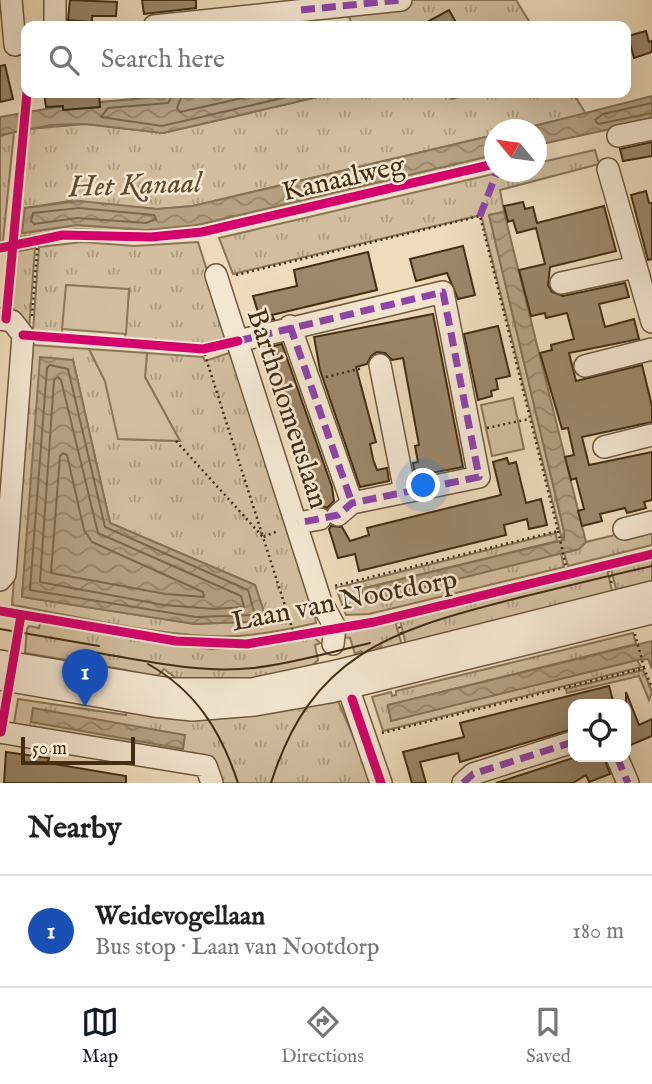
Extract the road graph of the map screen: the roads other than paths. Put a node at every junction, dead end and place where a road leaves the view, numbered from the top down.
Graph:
1 (11, 0) edge
2 (55, 0) edge
3 (401, 0) edge
4 (307, 6) edge
5 (55, 21) edge
6 (213, 21) edge
7 (14, 46) edge
8 (652, 129) edge
9 (618, 136) dead end
10 (608, 169) dead end
11 (636, 267) junction
12 (217, 277) road end
13 (561, 283) dead end
14 (0, 319) edge
15 (652, 322) edge
16 (290, 326) junction
17 (238, 341) junction
18 (652, 349) edge
19 (380, 365) road end
20 (585, 366) dead end
21 (652, 435) edge
22 (604, 447) dead end
23 (405, 492) junction
24 (337, 512) junction
25 (652, 522) edge
26 (298, 523) junction
27 (624, 529) dead end
28 (0, 580) edge
29 (652, 592) edge
30 (652, 613) edge
31 (0, 661) edge
32 (0, 679) edge
33 (345, 679) junction
34 (0, 732) edge
35 (568, 744) edge
36 (619, 762) edge
37 (209, 775) edge
38 (381, 783) edge
39 (463, 783) edge
40 (628, 783) edge

1 - 7 street
2 - 5 street
3 - 4 street
4 - 6 street
8 - 9 street
10 - 11 street
11 - 13 street
11 - 15 street
12 - 17 street, Bartholomeuslaan
14 - 28 street
16 - 17 street
16 - 23 street
16 - 24 street
17 - 26 street, Bartholomeuslaan
18 - 20 street
19 - 23 street
21 - 22 street
23 - 24 street
24 - 26 street
25 - 27 street
26 - 33 street, Bartholomeuslaan
29 - 33 street
30 - 33 street
31 - 33 street
32 - 33 street
33 - 38 street, Bartholomeuslaan
34 - 37 street
35 - 39 street
36 - 40 street

